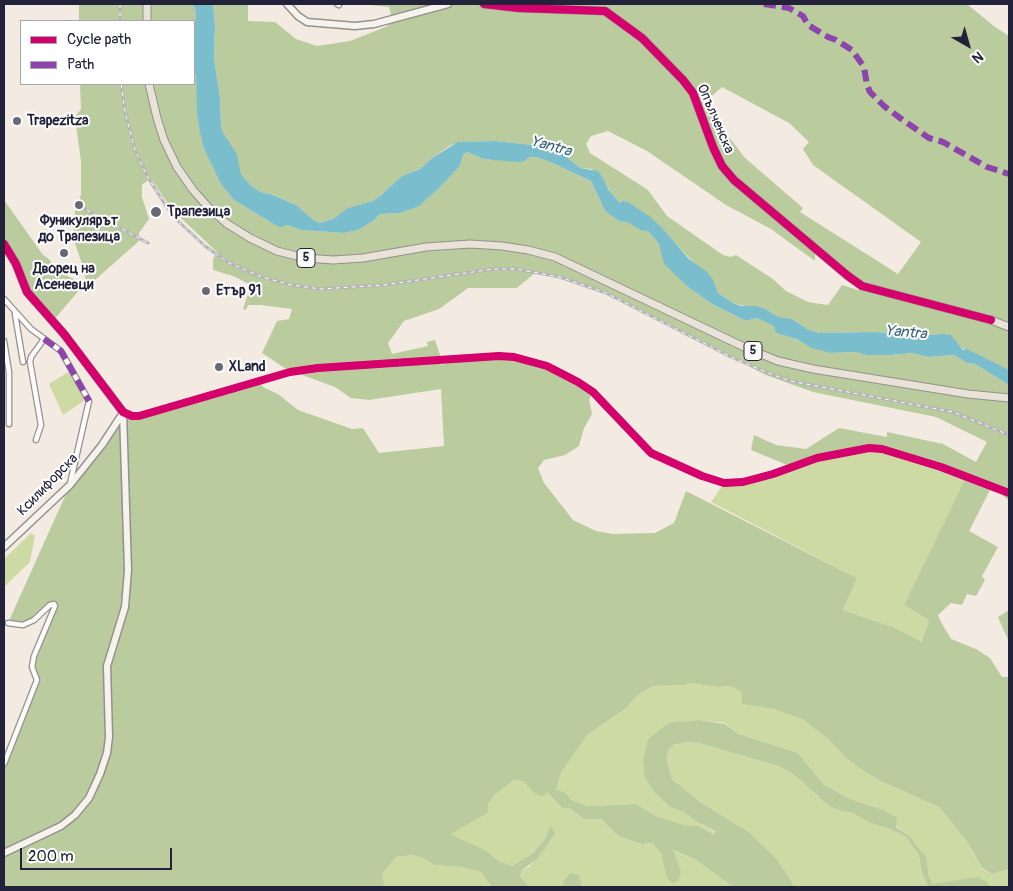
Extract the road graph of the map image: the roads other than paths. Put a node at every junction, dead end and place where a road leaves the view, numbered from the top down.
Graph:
1 (147, 4) edge
2 (287, 4) edge
3 (448, 4) edge
4 (484, 4) edge
5 (147, 20) edge
6 (150, 85) edge
7 (4, 244) edge
8 (4, 299) edge
9 (15, 313) junction
10 (991, 320) joint
11 (1009, 326) edge
12 (44, 339) junction
13 (4, 341) edge
14 (23, 362) dead end
15 (1009, 398) edge
16 (123, 412) junction
17 (8, 424) dead end
18 (36, 440) dead end
19 (70, 485) junction
20 (1009, 494) edge
21 (4, 547) edge
22 (8, 623) dead end
23 (4, 764) edge
24 (4, 853) edge

1 - 5 main road
2 - 3 street
4 - 10 street, Опълченска
6 - 15 main road, 5
7 - 16 street
8 - 9 street
9 - 12 street
9 - 14 street
10 - 11 main road
12 - 18 street
12 - 19 street
13 - 17 street
16 - 19 street, Ксилифорска
16 - 20 street
16 - 24 street
19 - 21 street, Ксилифорска
22 - 23 street

